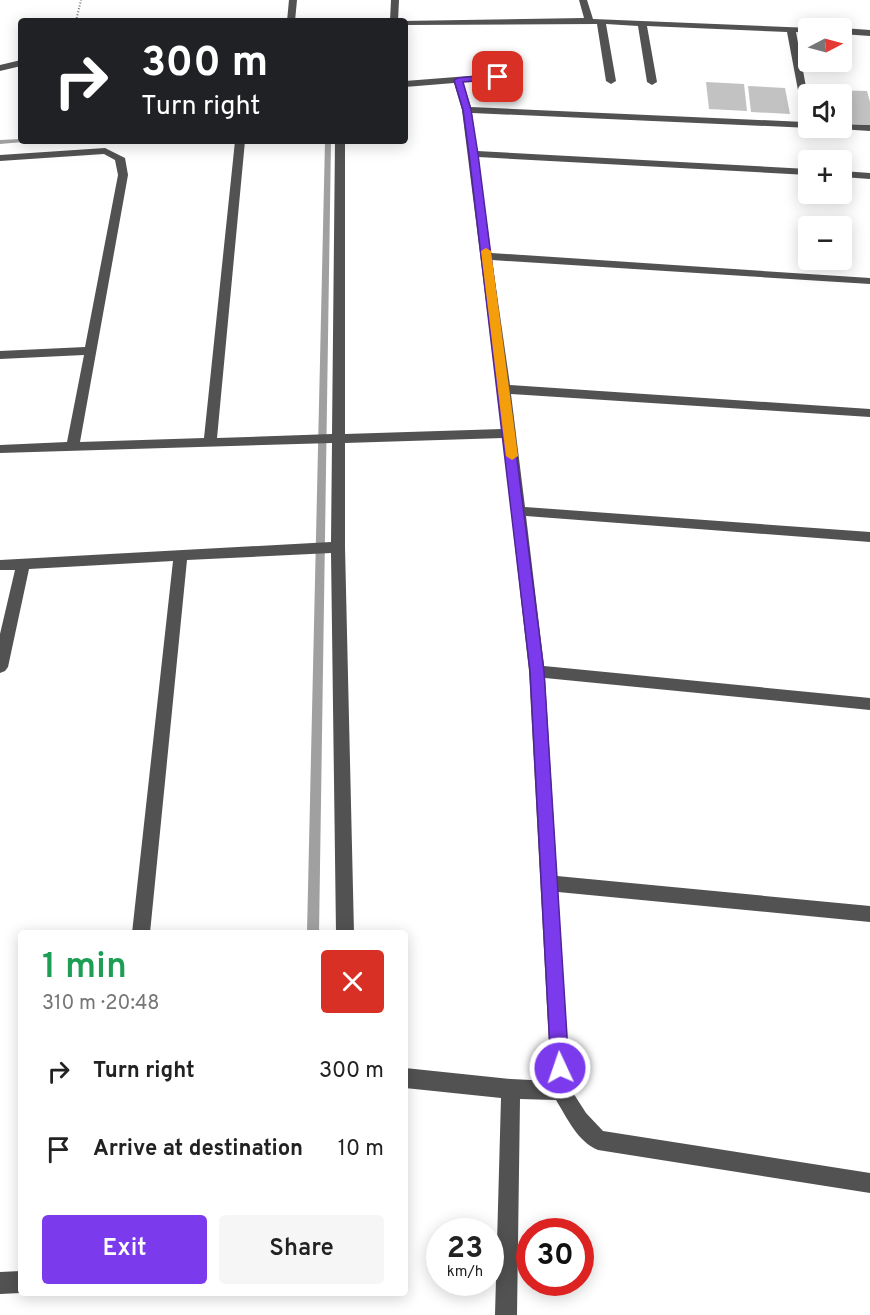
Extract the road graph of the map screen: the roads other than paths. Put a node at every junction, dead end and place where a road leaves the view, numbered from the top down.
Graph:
1 (293, 0) edge
2 (395, 0) edge
3 (583, 0) edge
4 (291, 18) edge
5 (394, 18) edge
6 (589, 21) junction
7 (408, 22) edge
8 (601, 22) junction
9 (642, 23) junction
10 (791, 29) junction
11 (798, 29) edge
12 (852, 32) edge
13 (870, 33) edge
14 (18, 64) edge
15 (0, 68) edge
16 (518, 75) dead end
17 (458, 80) junction
18 (611, 81) dead end
19 (652, 82) dead end
20 (408, 84) edge
21 (801, 84) edge
22 (467, 110) junction
23 (798, 123) edge
24 (852, 127) edge
25 (870, 128) edge
26 (240, 144) edge
27 (340, 144) edge
28 (473, 154) junction
29 (0, 158) edge
30 (798, 171) edge
31 (852, 175) edge
32 (870, 176) edge
33 (487, 256) junction
34 (870, 281) edge
35 (92, 351) junction
36 (0, 355) edge
37 (504, 389) junction
38 (870, 413) edge
39 (509, 433) junction
40 (340, 438) junction
41 (210, 442) junction
42 (73, 447) junction
43 (0, 449) edge
44 (518, 511) junction
45 (870, 537) edge
46 (338, 547) junction
47 (181, 555) junction
48 (23, 564) junction
49 (0, 565) edge
50 (0, 667) edge
51 (537, 671) junction
52 (870, 704) edge
53 (549, 883) junction
54 (870, 914) edge
55 (141, 930) edge
56 (345, 930) edge
57 (408, 1077) edge
58 (511, 1089) junction
59 (561, 1091) junction
60 (870, 1183) edge
61 (18, 1282) edge
62 (0, 1283) edge
63 (506, 1315) edge

1 - 4 street
2 - 5 street
3 - 6 street
6 - 7 street
6 - 8 street
8 - 9 street
8 - 18 street
9 - 10 street
9 - 19 street
10 - 11 street
10 - 21 street
12 - 13 street
14 - 15 street
16 - 17 street
17 - 20 street
17 - 22 street
22 - 23 street
22 - 28 street
24 - 25 street
26 - 41 street
27 - 40 street
28 - 30 street
28 - 33 street
29 - 35 street
31 - 32 street
33 - 34 street
33 - 37 street
35 - 36 street
35 - 42 street
37 - 38 street
37 - 39 street
39 - 40 street
39 - 44 street
40 - 41 street
40 - 46 street
41 - 42 street
42 - 43 street
44 - 45 street
44 - 51 street
46 - 47 street
46 - 56 street
47 - 48 street
47 - 55 street
48 - 49 street
48 - 50 street
51 - 52 street
51 - 53 street
53 - 54 street
53 - 59 street
57 - 58 street
58 - 59 street
58 - 63 street
59 - 60 street
61 - 62 street

